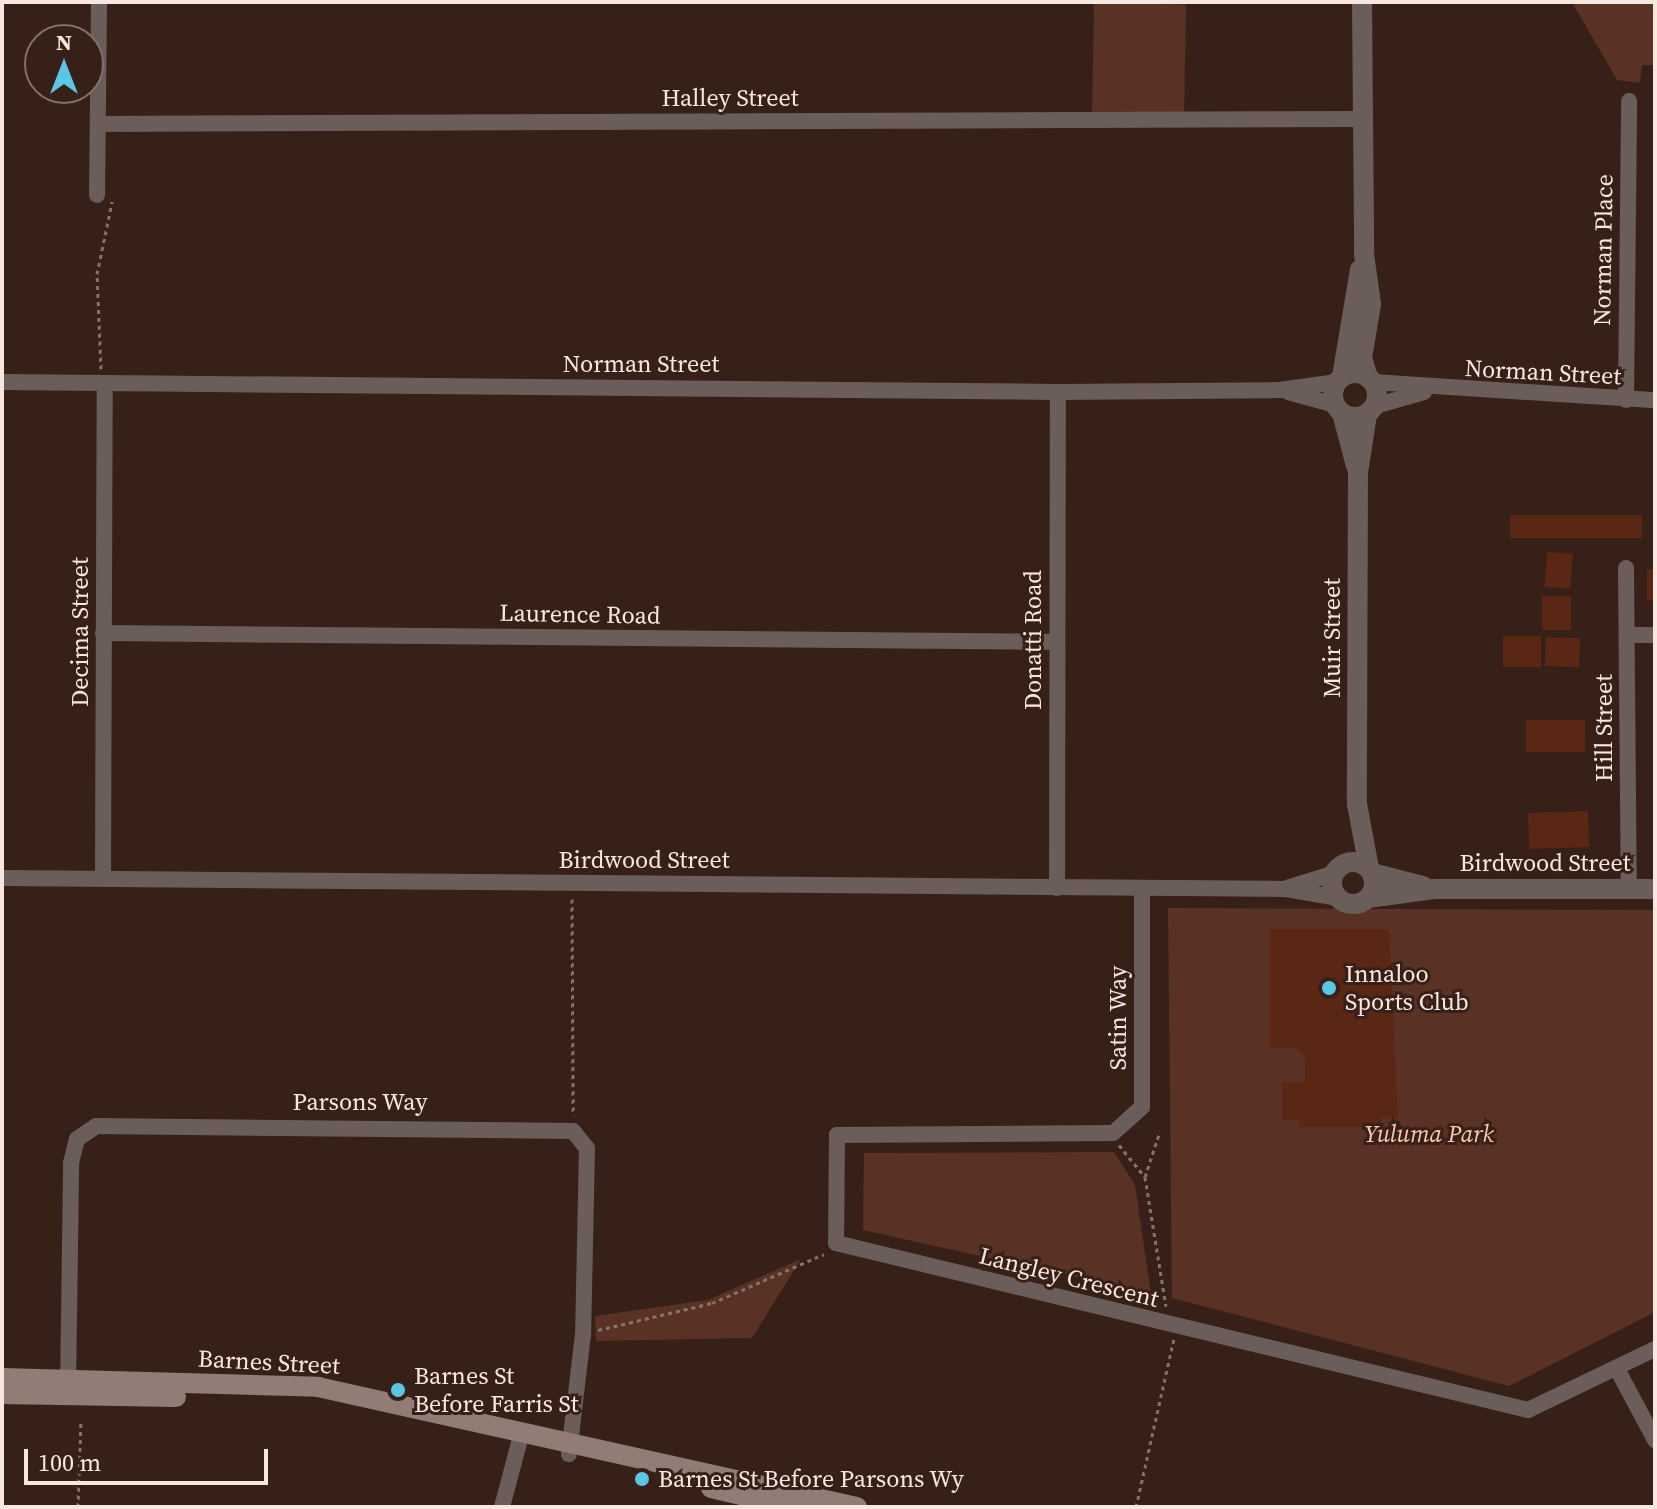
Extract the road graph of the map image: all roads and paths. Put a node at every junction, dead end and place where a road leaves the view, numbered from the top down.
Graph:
1 (99, 2) edge
2 (1362, 2) edge
3 (1629, 101) dead end
4 (1363, 119) junction
5 (98, 124) junction
6 (97, 195) joint
7 (1364, 254) junction
8 (1340, 380) junction
9 (1370, 380) junction
10 (2, 382) edge
11 (105, 386) junction
12 (1279, 390) junction
13 (1429, 391) junction
14 (1058, 392) junction
15 (1626, 400) junction
16 (1655, 400) edge
17 (1338, 409) junction
18 (1371, 410) junction
19 (1358, 473) junction
20 (1626, 568) dead end
21 (103, 633) junction
22 (1628, 635) junction
23 (1655, 635) edge
24 (1057, 642) junction
25 (1357, 804) junction
26 (1339, 869) junction
27 (1370, 871) junction
28 (2, 878) edge
29 (103, 878) junction
30 (572, 886) junction
31 (1057, 888) junction
32 (1286, 889) junction
33 (1435, 889) junction
34 (1629, 889) junction
35 (1655, 889) edge
36 (1142, 890) junction
37 (1338, 898) junction
38 (1368, 898) junction
39 (573, 1131) junction
40 (1160, 1131) dead end
41 (1113, 1133) junction
42 (1145, 1177) junction
43 (836, 1243) junction
44 (1176, 1328) junction
45 (583, 1334) junction
46 (1655, 1349) edge
47 (1617, 1369) junction
48 (2, 1378) edge
49 (68, 1388) junction
50 (2, 1394) edge
51 (81, 1421) dead end
52 (521, 1438) junction
53 (1655, 1440) edge
54 (570, 1448) junction
55 (78, 1507) edge
56 (502, 1507) edge
57 (792, 1507) edge
58 (857, 1507) edge
59 (1136, 1507) edge

1 - 5 street
2 - 4 street
3 - 15 street, Norman Place
4 - 5 street, Halley Street
4 - 7 street
5 - 6 street
6 - 11 path
7 - 8 street
7 - 9 street
8 - 9 street
8 - 12 street, Norman Street
8 - 17 street, Muir Street
9 - 13 street, Norman Street
9 - 18 street, Muir Street
10 - 11 street, Norman Street
11 - 14 street, Norman Street
11 - 21 street, Decima Street
12 - 14 street, Norman Street
12 - 17 street, Norman Street
13 - 15 street, Norman Street
13 - 18 street, Norman Street
14 - 24 street, Donatti Road
15 - 16 street, Norman Street
17 - 18 street
17 - 19 street, Muir Street
18 - 19 street, Muir Street
19 - 25 street, Muir Street
20 - 22 street, Hill Street
21 - 24 street, Laurence Road
21 - 29 street, Decima Street
22 - 23 street
22 - 34 street, Hill Street
24 - 31 street, Donatti Road
25 - 26 street, Muir Street
25 - 27 street, Muir Street
26 - 27 street, Birdwood Street
26 - 32 street, Birdwood Street
26 - 37 street, Muir Street
27 - 33 street, Birdwood Street
27 - 38 street, Muir Street
28 - 29 street, Birdwood Street
29 - 30 street, Birdwood Street
30 - 31 street, Birdwood Street
30 - 39 path
31 - 36 street, Birdwood Street
32 - 36 street, Birdwood Street
32 - 37 street, Birdwood Street
33 - 34 street, Birdwood Street
33 - 38 street, Birdwood Street
34 - 35 street, Birdwood Street
36 - 41 street, Satin Way
37 - 38 street, Birdwood Street
39 - 45 street
39 - 49 street, Parsons Way
40 - 42 path
41 - 42 path
41 - 43 street
42 - 44 path
43 - 44 street, Langley Crescent
43 - 45 path
44 - 47 street, Langley Crescent
44 - 59 path
45 - 54 street
46 - 47 street, Langley Crescent
47 - 53 street
48 - 49 main road, Barnes Street
49 - 50 main road, Barnes Street
49 - 52 main road, Barnes Street
51 - 55 path
52 - 54 main road, Barnes Street
52 - 56 street
54 - 57 main road, Barnes Street
54 - 58 main road, Barnes Street

